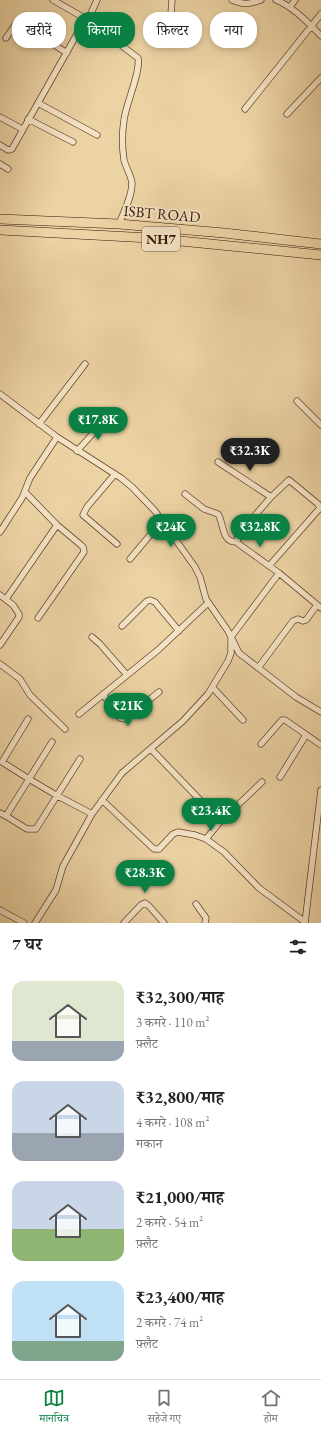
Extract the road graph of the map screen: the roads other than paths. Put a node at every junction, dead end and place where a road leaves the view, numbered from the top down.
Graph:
1 (52, 0) edge
2 (97, 0) edge
3 (172, 0) edge
4 (232, 0) edge
5 (261, 0) edge
6 (276, 0) edge
7 (295, 0) edge
8 (290, 7) junction
9 (74, 12) edge
10 (92, 12) edge
11 (171, 12) edge
12 (321, 14) edge
13 (311, 26) junction
14 (321, 36) edge
15 (6, 38) dead end
16 (74, 40) edge
17 (126, 48) edge
18 (67, 53) junction
19 (321, 78) edge
20 (38, 103) junction
21 (245, 109) dead end
22 (287, 114) dead end
23 (0, 117) edge
24 (28, 119) junction
25 (22, 129) junction
26 (97, 135) dead end
27 (73, 142) dead end
28 (0, 145) edge
29 (0, 164) edge
30 (8, 169) dead end
31 (0, 219) edge
32 (119, 224) junction
33 (0, 230) edge
34 (321, 244) edge
35 (321, 255) edge
36 (85, 364) dead end
37 (0, 394) edge
38 (297, 401) dead end
39 (106, 419) dead end
40 (39, 424) junction
41 (321, 425) edge
42 (56, 437) junction
43 (77, 451) junction
44 (218, 462) dead end
45 (115, 474) junction
46 (25, 492) junction
47 (185, 494) dead end
48 (271, 498) junction
49 (162, 522) junction
50 (57, 526) junction
51 (0, 532) edge
52 (237, 542) junction
53 (117, 544) dead end
54 (130, 559) dead end
55 (269, 566) junction
56 (279, 573) junction
57 (0, 595) edge
58 (6, 599) junction
59 (208, 603) junction
60 (319, 606) edge
61 (38, 618) dead end
62 (122, 626) dead end
63 (179, 631) junction
64 (92, 637) dead end
65 (231, 637) junction
66 (0, 645) edge
67 (0, 664) edge
68 (258, 668) junction
69 (127, 675) junction
70 (212, 688) junction
71 (158, 692) dead end
72 (103, 694) junction
73 (321, 712) edge
74 (79, 714) dead end
75 (28, 719) dead end
76 (243, 720) dead end
77 (65, 729) dead end
78 (306, 735) junction
79 (52, 742) dead end
80 (261, 744) dead end
81 (321, 745) edge
82 (151, 749) junction
83 (80, 759) dead end
84 (1, 763) edge
85 (280, 777) dead end
86 (29, 778) junction
87 (262, 782) dead end
88 (321, 790) edge
89 (56, 795) junction
90 (102, 800) junction
91 (201, 801) dead end
92 (0, 813) edge
93 (92, 814) junction
94 (6, 816) junction
95 (319, 826) edge
96 (206, 839) junction
97 (196, 904) dead end
98 (0, 910) edge
99 (24, 923) edge
100 (35, 923) edge
101 (124, 923) edge
102 (164, 923) edge
103 (205, 923) edge
104 (305, 923) edge

1 - 9 street
2 - 10 street
3 - 11 street
4 - 5 street
6 - 8 street
7 - 8 street
8 - 13 street
12 - 13 street
13 - 14 street
13 - 21 street
15 - 18 street
16 - 18 street
17 - 32 street
18 - 20 street
19 - 22 street
20 - 24 street
20 - 26 street
23 - 25 street
24 - 25 street
24 - 27 street
25 - 28 street
29 - 30 street
31 - 32 highway, ISBT ROAD / NH7
32 - 34 highway, ISBT ROAD / NH7
33 - 35 highway, NH7
36 - 40 street
37 - 40 street
38 - 41 street
39 - 43 street
40 - 42 street
42 - 43 street
42 - 46 street
43 - 45 street
44 - 48 street
45 - 49 street
45 - 53 street
46 - 50 street
46 - 51 street
47 - 52 street
48 - 52 street
48 - 55 street
49 - 54 street
49 - 59 street
50 - 58 street
50 - 61 street
52 - 55 street
55 - 56 street
56 - 60 street
56 - 65 street
57 - 58 street
58 - 66 street
59 - 63 street
59 - 65 street
60 - 68 street
62 - 63 street
63 - 69 street
64 - 69 street
65 - 68 street
65 - 70 street
67 - 77 street
68 - 73 street
69 - 72 street
70 - 76 street
70 - 82 street
71 - 72 street
72 - 74 street
75 - 84 street
78 - 80 street
78 - 81 street
78 - 85 street
79 - 86 street
82 - 90 street
82 - 91 street
83 - 89 street
84 - 86 street
86 - 89 street
86 - 94 street
87 - 96 street
88 - 95 street
89 - 93 street
89 - 94 street
90 - 93 street
90 - 96 street
92 - 94 street
93 - 100 street
95 - 104 street
96 - 104 street
97 - 103 street
98 - 99 street
101 - 102 street

